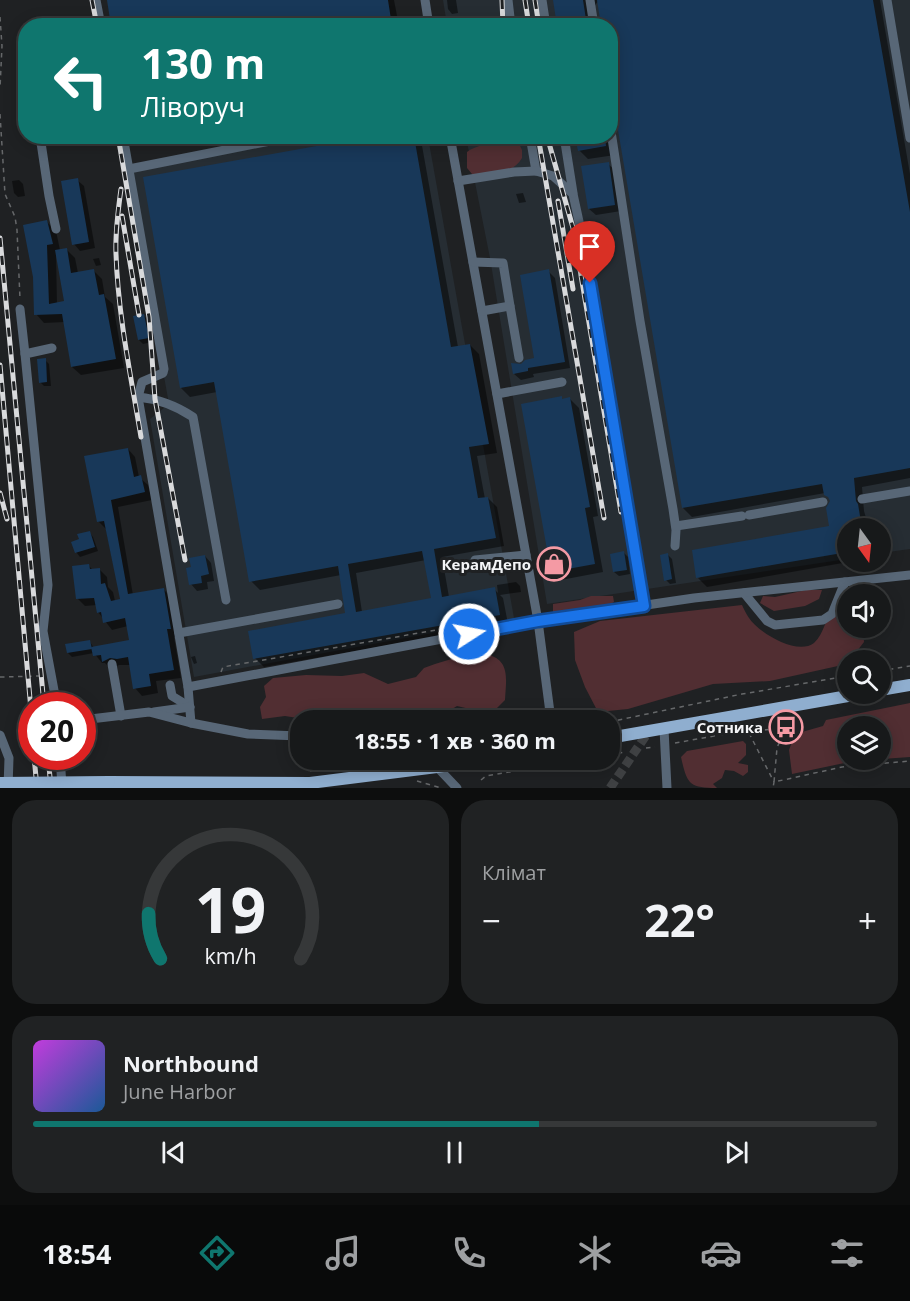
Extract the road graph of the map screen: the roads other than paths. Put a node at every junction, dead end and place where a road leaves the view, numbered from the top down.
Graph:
1 (96, 0) edge
2 (425, 0) edge
3 (508, 0) edge
4 (542, 0) edge
5 (590, 0) edge
6 (887, 0) edge
7 (99, 18) edge
8 (428, 18) edge
9 (510, 18) edge
10 (545, 18) edge
11 (593, 18) edge
12 (910, 138) edge
13 (41, 144) edge
14 (124, 144) edge
15 (258, 144) edge
16 (451, 144) edge
17 (531, 144) edge
18 (565, 144) edge
19 (613, 144) edge
20 (129, 169) junction
21 (536, 171) junction
22 (458, 181) junction
23 (573, 194) junction
24 (56, 229) dead end
25 (473, 262) junction
26 (510, 306) junction
27 (20, 309) road end
28 (482, 311) junction
29 (52, 348) dead end
30 (25, 354) junction
31 (519, 358) dead end
32 (562, 382) dead end
33 (497, 394) junction
34 (138, 397) junction
35 (910, 491) edge
36 (862, 499) dead end
37 (822, 502) dead end
38 (676, 526) junction
39 (675, 546) dead end
40 (526, 555) junction
41 (475, 560) dead end
42 (910, 575) edge
43 (845, 582) junction
44 (744, 593) junction
45 (226, 600) dead end
46 (338, 604) dead end
47 (644, 606) junction
48 (538, 621) junction
49 (179, 633) junction
50 (112, 664) dead end
51 (170, 685) dead end
52 (910, 685) edge
53 (188, 687) junction
54 (891, 688) edge
55 (54, 692) edge
56 (837, 698) edge
57 (190, 707) junction
58 (549, 710) edge
59 (149, 712) junction
60 (121, 716) junction
61 (96, 719) edge
62 (191, 723) junction
63 (664, 729) junction
64 (0, 735) edge
65 (290, 736) edge
66 (620, 736) edge
67 (60, 770) edge
68 (413, 770) edge
69 (440, 770) edge
70 (0, 783) edge
71 (9, 788) edge
72 (62, 788) edge
73 (457, 788) edge
74 (667, 788) edge

1 - 7 street
2 - 8 street
3 - 9 street
4 - 10 street
5 - 11 street
6 - 12 street
13 - 24 street
14 - 20 street
15 - 20 street
16 - 22 street
17 - 21 street
18 - 23 street
19 - 38 street
20 - 34 street
21 - 22 street
21 - 23 street
22 - 25 street
23 - 47 street
25 - 26 street
25 - 28 street
26 - 28 street
26 - 31 street
27 - 30 street
28 - 33 street
29 - 30 street
30 - 55 street
32 - 33 street
33 - 40 street
34 - 45 street
34 - 49 street
35 - 36 street
37 - 38 street
38 - 39 street
40 - 41 street
40 - 48 street
42 - 43 street
43 - 44 street
43 - 44 street
44 - 47 street
46 - 49 street
47 - 48 street
48 - 53 street
48 - 58 street
49 - 53 street
50 - 60 street
51 - 57 street
52 - 54 main road
53 - 57 street
56 - 63 main road
57 - 59 street
57 - 62 street
59 - 60 street
59 - 62 street
60 - 61 street
62 - 65 street
63 - 66 main road
63 - 74 street
64 - 71 street
67 - 72 street
68 - 70 main road, bridge
69 - 73 street

